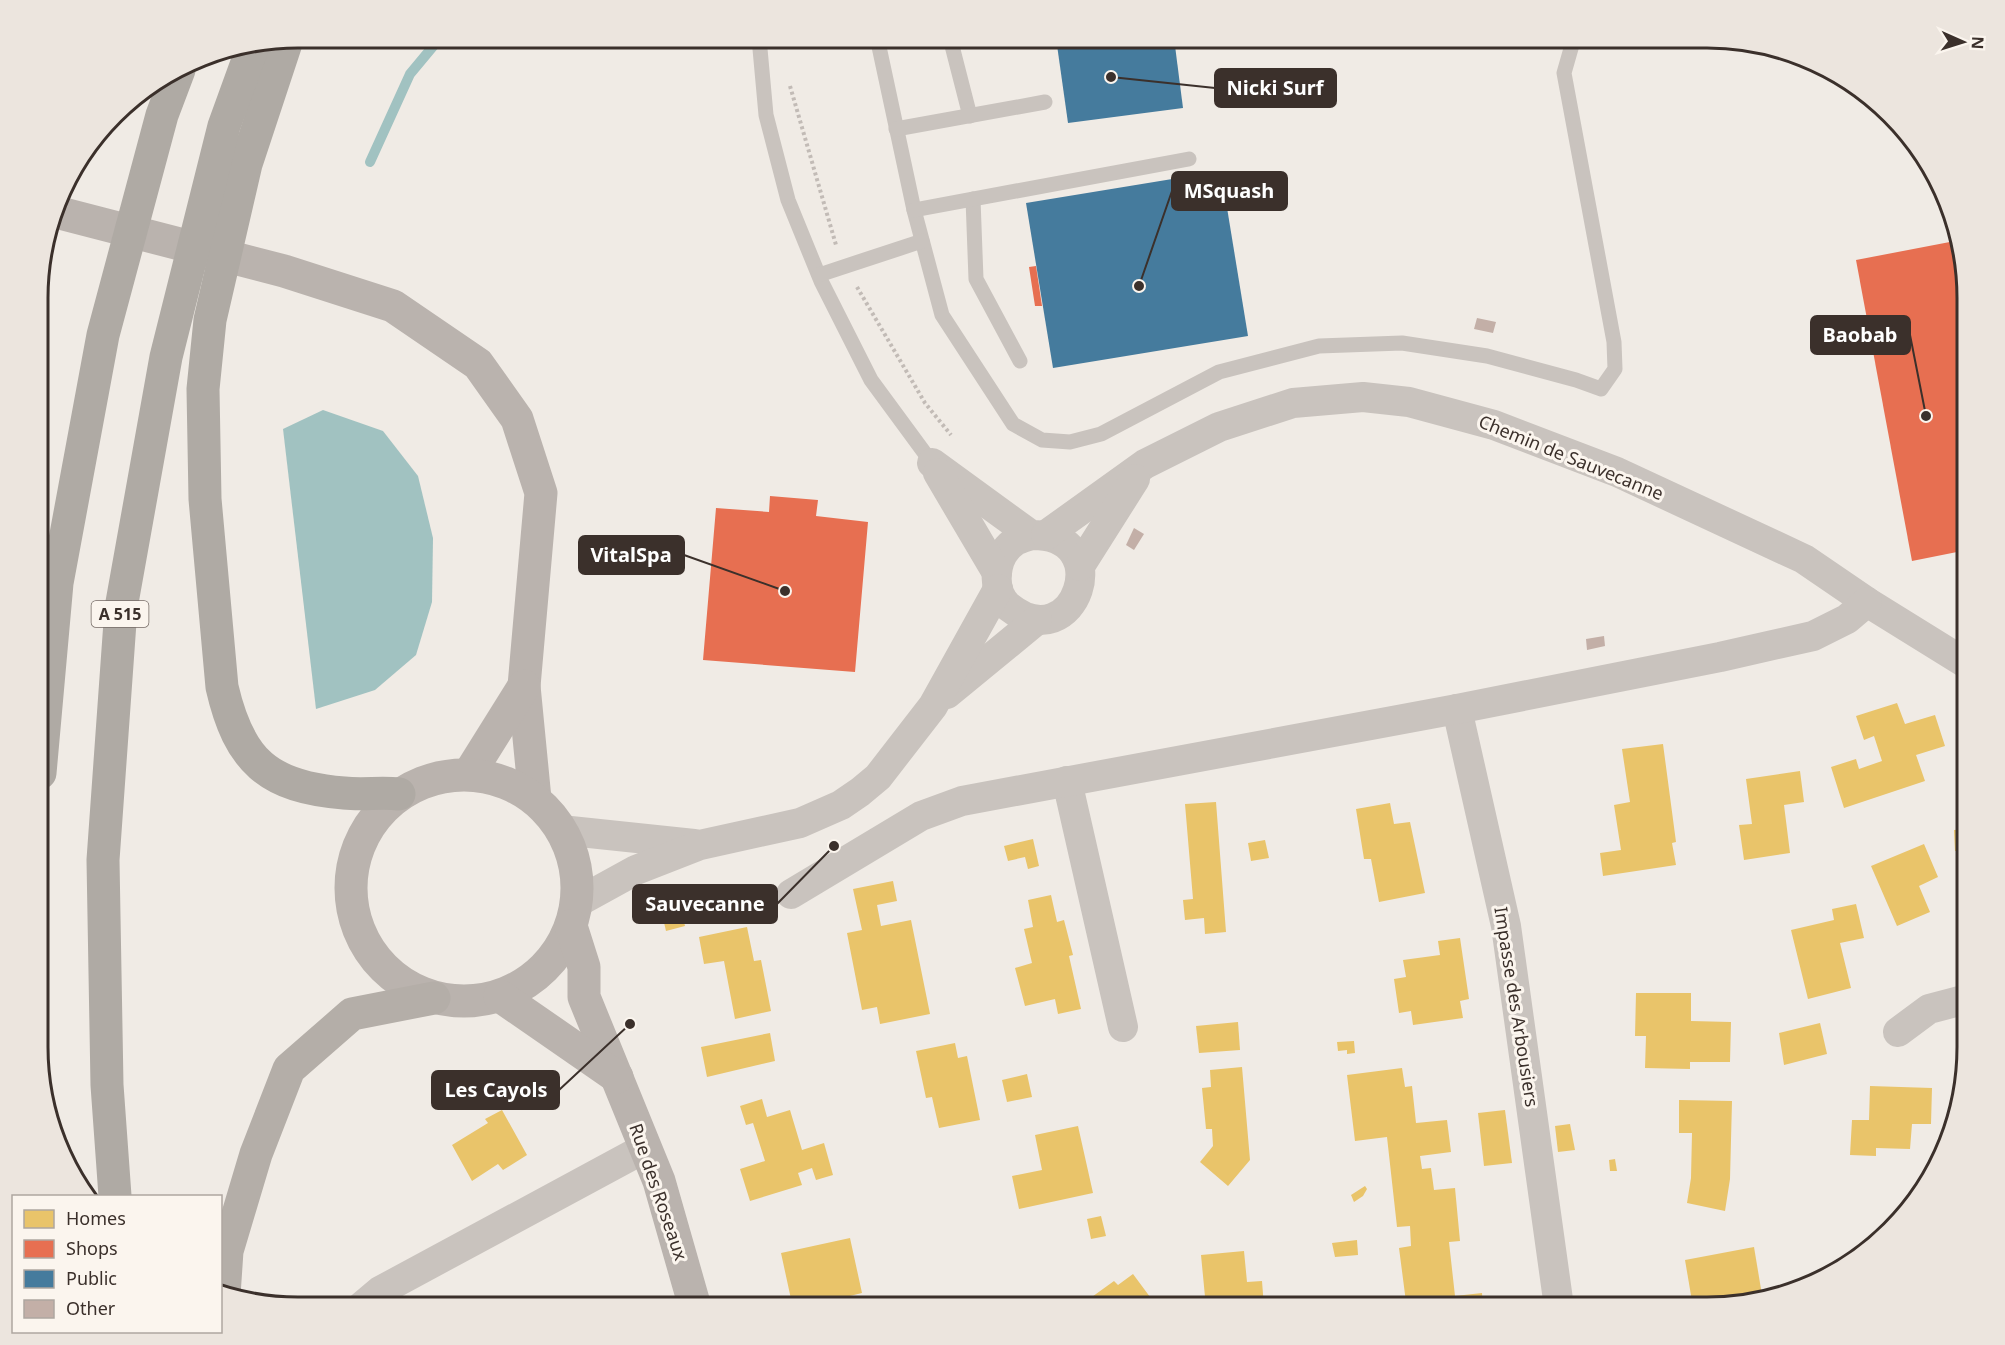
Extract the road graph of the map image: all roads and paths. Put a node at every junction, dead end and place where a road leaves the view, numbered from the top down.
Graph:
1 (760, 48) edge
2 (879, 48) edge
3 (953, 48) edge
4 (1571, 48) edge
5 (284, 49) edge
6 (252, 53) edge
7 (787, 75) dead end
8 (175, 80) edge
9 (1044, 102) dead end
10 (970, 116) junction
11 (896, 129) junction
12 (1189, 159) dead end
13 (973, 199) junction
14 (914, 210) junction
15 (63, 214) edge
16 (922, 241) junction
17 (837, 247) dead end
18 (819, 275) junction
19 (854, 282) dead end
20 (1020, 361) dead end
21 (1145, 464) junction
22 (942, 470) junction
23 (1039, 535) junction
24 (1080, 566) junction
25 (997, 581) junction
26 (1867, 602) junction
27 (1037, 620) junction
28 (1957, 658) edge
29 (48, 684) edge
30 (524, 687) junction
31 (933, 706) junction
32 (1457, 709) junction
33 (469, 774) junction
34 (1067, 781) junction
35 (399, 794) junction
36 (535, 799) junction
37 (561, 830) junction
38 (700, 845) junction
39 (791, 894) dead end
40 (574, 914) junction
41 (501, 996) junction
42 (434, 998) junction
43 (1957, 1002) edge
44 (1123, 1027) dead end
45 (1898, 1032) dead end
46 (617, 1077) junction
47 (645, 1148) junction
48 (115, 1195) edge
49 (225, 1286) edge
50 (373, 1297) edge
51 (692, 1297) edge
52 (1558, 1297) edge

1 - 18 lane
2 - 11 lane
3 - 10 lane
4 - 16 lane
5 - 35 highway
6 - 48 highway, A 515
7 - 17 path
8 - 29 highway
9 - 10 lane
10 - 11 lane
11 - 14 lane
12 - 13 lane
13 - 14 lane
13 - 20 lane
14 - 16 lane
15 - 30 main road
16 - 18 lane
18 - 22 lane
19 - 22 path
21 - 23 street, Chemin de Sauvecanne
21 - 24 street
21 - 26 street, Chemin de Sauvecanne
22 - 23 street
22 - 25 street
23 - 24 street
23 - 25 street
24 - 27 street
25 - 27 street
25 - 31 street
26 - 28 street, Chemin de Sauvecanne
26 - 32 street
27 - 31 street
30 - 33 main road
30 - 36 main road
31 - 38 street
32 - 34 street
32 - 52 street, Impasse des Arbousiers
33 - 35 main road
33 - 36 main road
34 - 39 street
34 - 44 street
35 - 42 main road
36 - 37 main road
37 - 38 street
37 - 40 main road
38 - 40 street
40 - 41 main road
40 - 46 main road, Rue des Roseaux
41 - 42 main road
41 - 46 main road
42 - 49 highway
43 - 45 street
46 - 47 main road, Rue des Roseaux
47 - 50 street
47 - 51 main road, Rue des Roseaux

